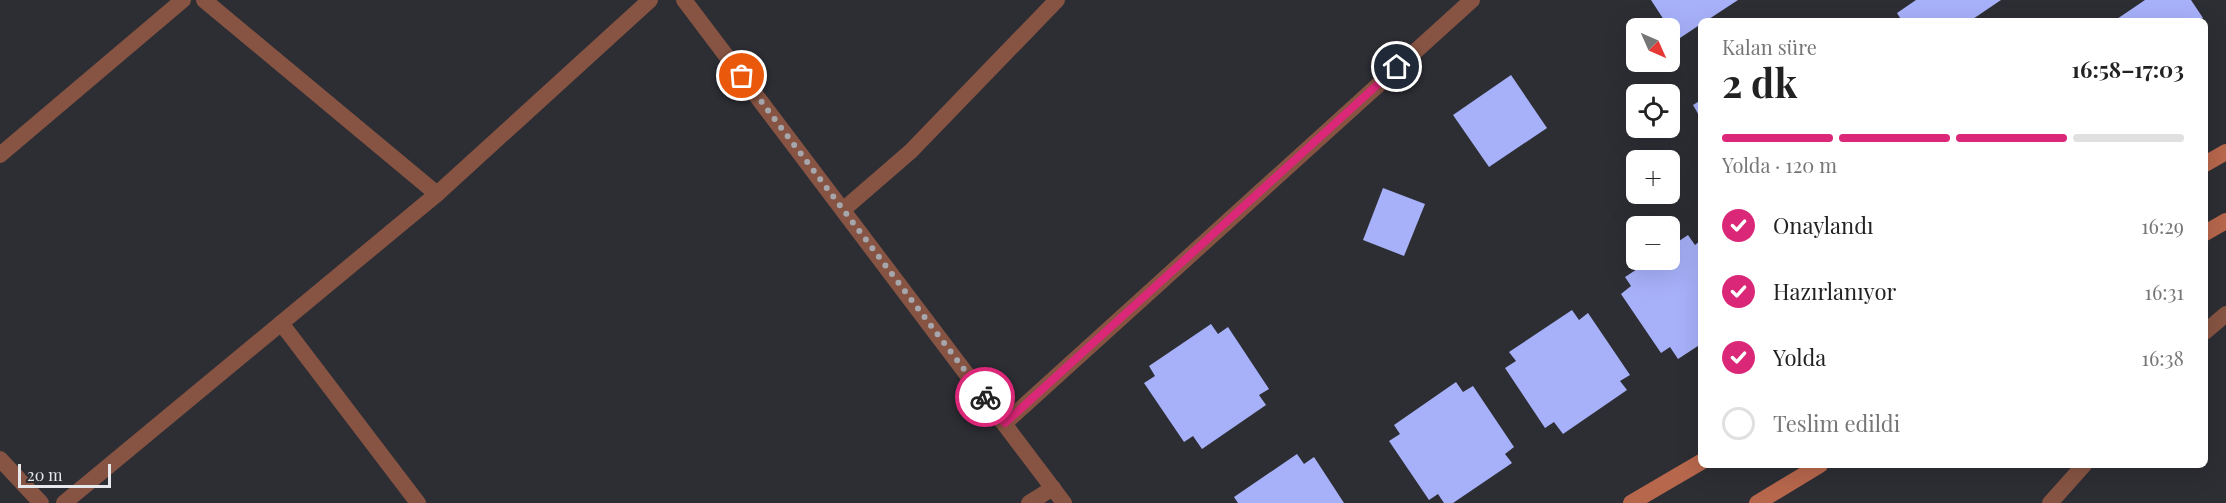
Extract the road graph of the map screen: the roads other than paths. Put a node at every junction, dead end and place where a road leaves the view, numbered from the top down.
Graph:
1 (183, 0) edge
2 (204, 0) edge
3 (650, 0) edge
4 (684, 0) edge
5 (1057, 0) edge
6 (1464, 2) edge
7 (2226, 152) edge
8 (0, 156) edge
9 (2208, 162) edge
10 (437, 194) junction
11 (844, 209) junction
12 (2226, 221) edge
13 (2208, 231) edge
14 (2226, 314) edge
15 (281, 323) junction
16 (2208, 329) edge
17 (1005, 423) junction
18 (0, 459) edge
19 (1698, 464) edge
20 (1815, 468) edge
21 (2081, 468) edge
22 (1053, 488) junction
23 (41, 503) edge
24 (64, 503) edge
25 (418, 503) edge
26 (1029, 503) edge
27 (1064, 503) edge
28 (1631, 503) edge
29 (1757, 503) edge
30 (2050, 503) edge

1 - 8 street
2 - 10 street
3 - 10 street
4 - 11 street
5 - 11 street
6 - 17 street
7 - 9 main road
10 - 15 street
11 - 17 street
12 - 13 main road
14 - 16 street
15 - 24 street
15 - 25 street
17 - 22 street
18 - 23 street
19 - 28 main road
20 - 29 main road
21 - 30 street
22 - 26 street
22 - 27 street

